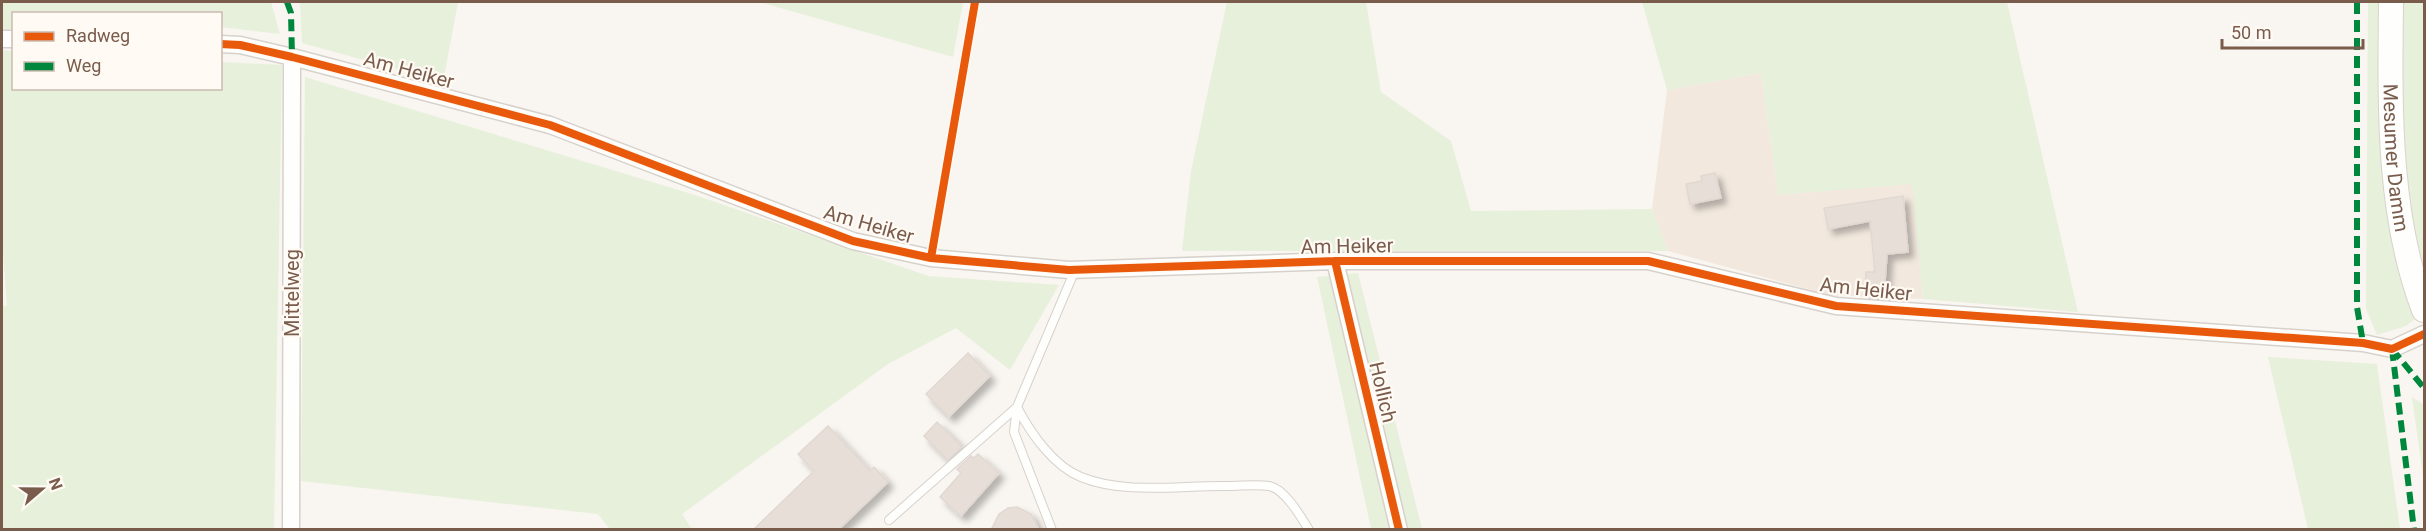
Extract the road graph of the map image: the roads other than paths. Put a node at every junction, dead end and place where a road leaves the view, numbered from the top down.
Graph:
1 (2391, 2) edge
2 (222, 44) edge
3 (292, 57) junction
4 (1335, 261) junction
5 (1075, 270) junction
6 (2424, 310) edge
7 (2424, 334) edge
8 (1017, 406) junction
9 (889, 520) dead end
10 (291, 530) edge
11 (1052, 530) edge
12 (1309, 530) edge
13 (1399, 530) edge

1 - 6 main road, Mesumer Damm
2 - 3 street, Am Heiker
3 - 5 street, Am Heiker
3 - 10 street, Mittelweg
4 - 5 street, Am Heiker
4 - 7 street, Am Heiker
4 - 13 street, Hollich
5 - 8 lane
8 - 9 lane
8 - 11 lane
8 - 12 lane

